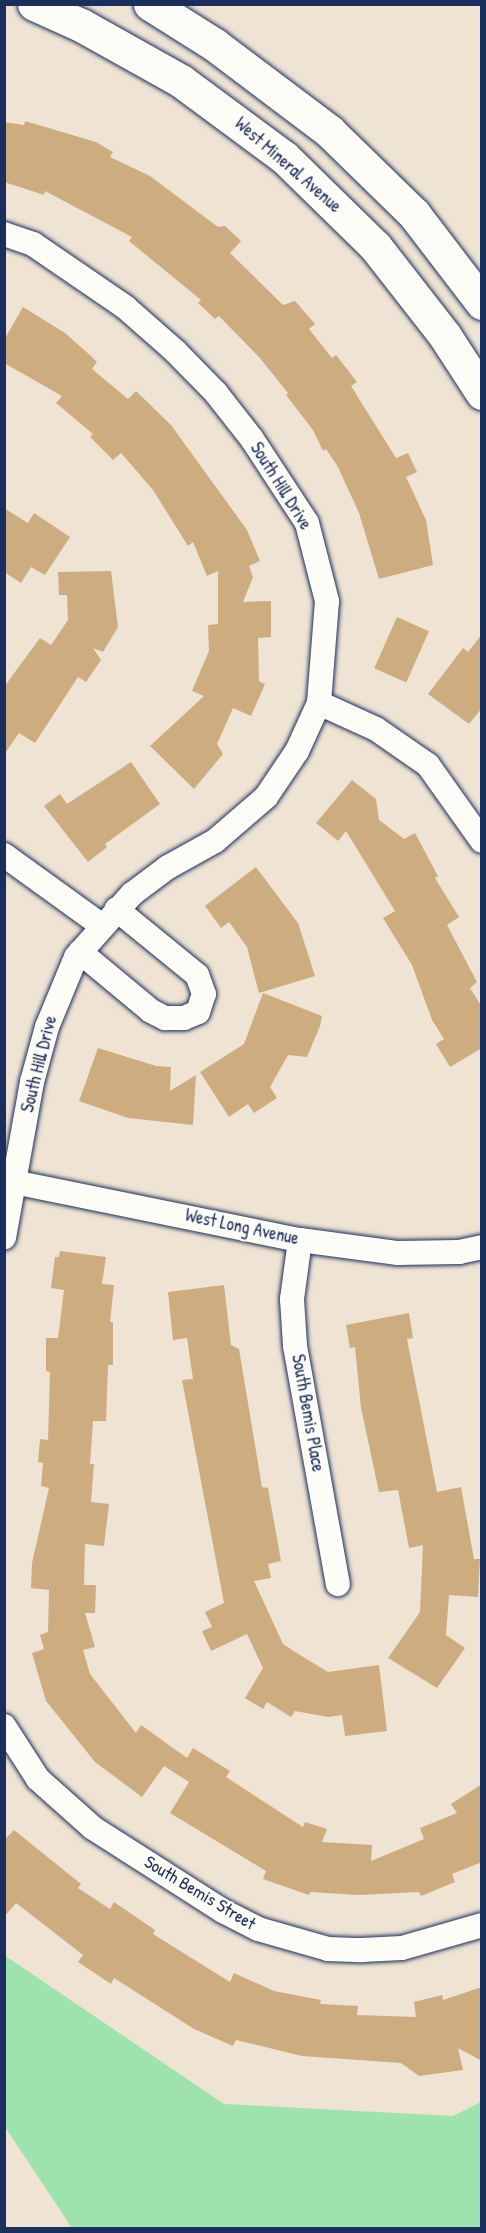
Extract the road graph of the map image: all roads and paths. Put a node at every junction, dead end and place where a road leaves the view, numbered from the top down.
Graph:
1 (34, 4) edge
2 (150, 4) edge
3 (4, 234) edge
4 (482, 303) edge
5 (482, 393) edge
6 (319, 703) junction
7 (482, 841) edge
8 (4, 855) edge
9 (109, 917) junction
10 (80, 951) junction
11 (9, 1181) edge
12 (4, 1238) edge
13 (300, 1240) junction
14 (482, 1247) edge
15 (338, 1584) dead end
16 (4, 1726) edge
17 (482, 1925) edge

1 - 5 main road, West Mineral Avenue
2 - 4 main road
3 - 6 street, South Hill Drive
6 - 7 street
6 - 9 street, South Hill Drive
8 - 9 street
9 - 10 street, South Hill Drive
9 - 10 street
10 - 11 street, South Hill Drive
11 - 12 street
11 - 13 street, West Long Avenue
13 - 14 street, West Long Avenue
13 - 15 street, South Bemis Place
16 - 17 street, South Bemis Street

